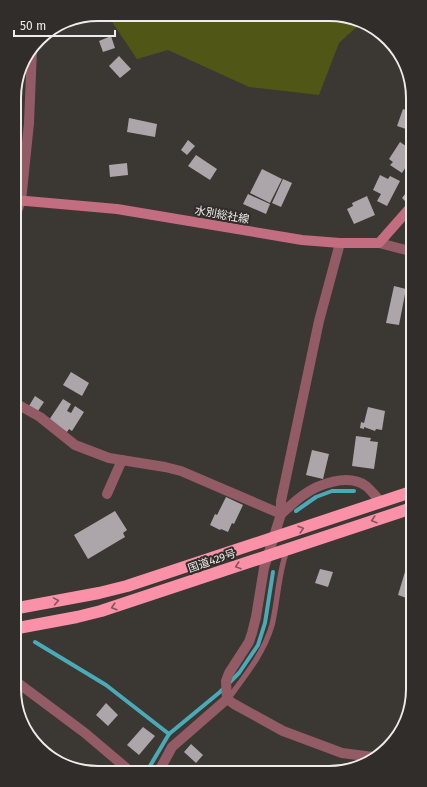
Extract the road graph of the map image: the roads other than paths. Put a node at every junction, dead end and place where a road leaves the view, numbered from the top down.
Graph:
1 (32, 58) edge
2 (21, 179) edge
3 (21, 200) edge
4 (406, 212) edge
5 (340, 243) junction
6 (379, 243) junction
7 (406, 250) edge
8 (21, 406) edge
9 (122, 460) junction
10 (107, 494) dead end
11 (406, 494) edge
12 (380, 502) junction
13 (406, 510) edge
14 (281, 514) junction
15 (273, 538) junction
16 (287, 549) junction
17 (267, 556) junction
18 (21, 607) edge
19 (21, 627) edge
20 (21, 685) edge
21 (227, 695) junction
22 (368, 755) edge
23 (124, 766) edge
24 (162, 766) edge

1 - 2 street
3 - 5 main road, 水別総社線
4 - 6 main road
5 - 6 main road, 水別総社線
5 - 14 street
6 - 7 street
8 - 9 street
9 - 10 street
9 - 14 street
11 - 12 highway, 国道429号
12 - 14 street
15 -> 12 highway, 国道429号
13 -> 16 highway, 国道429号
14 - 15 street
15 - 17 street
18 -> 15 highway, 国道429号
16 - 17 highway, 国道429号
16 - 21 lane
17 -> 19 highway, 国道429号
17 - 21 street
20 - 23 street
21 - 22 street
21 - 24 street

